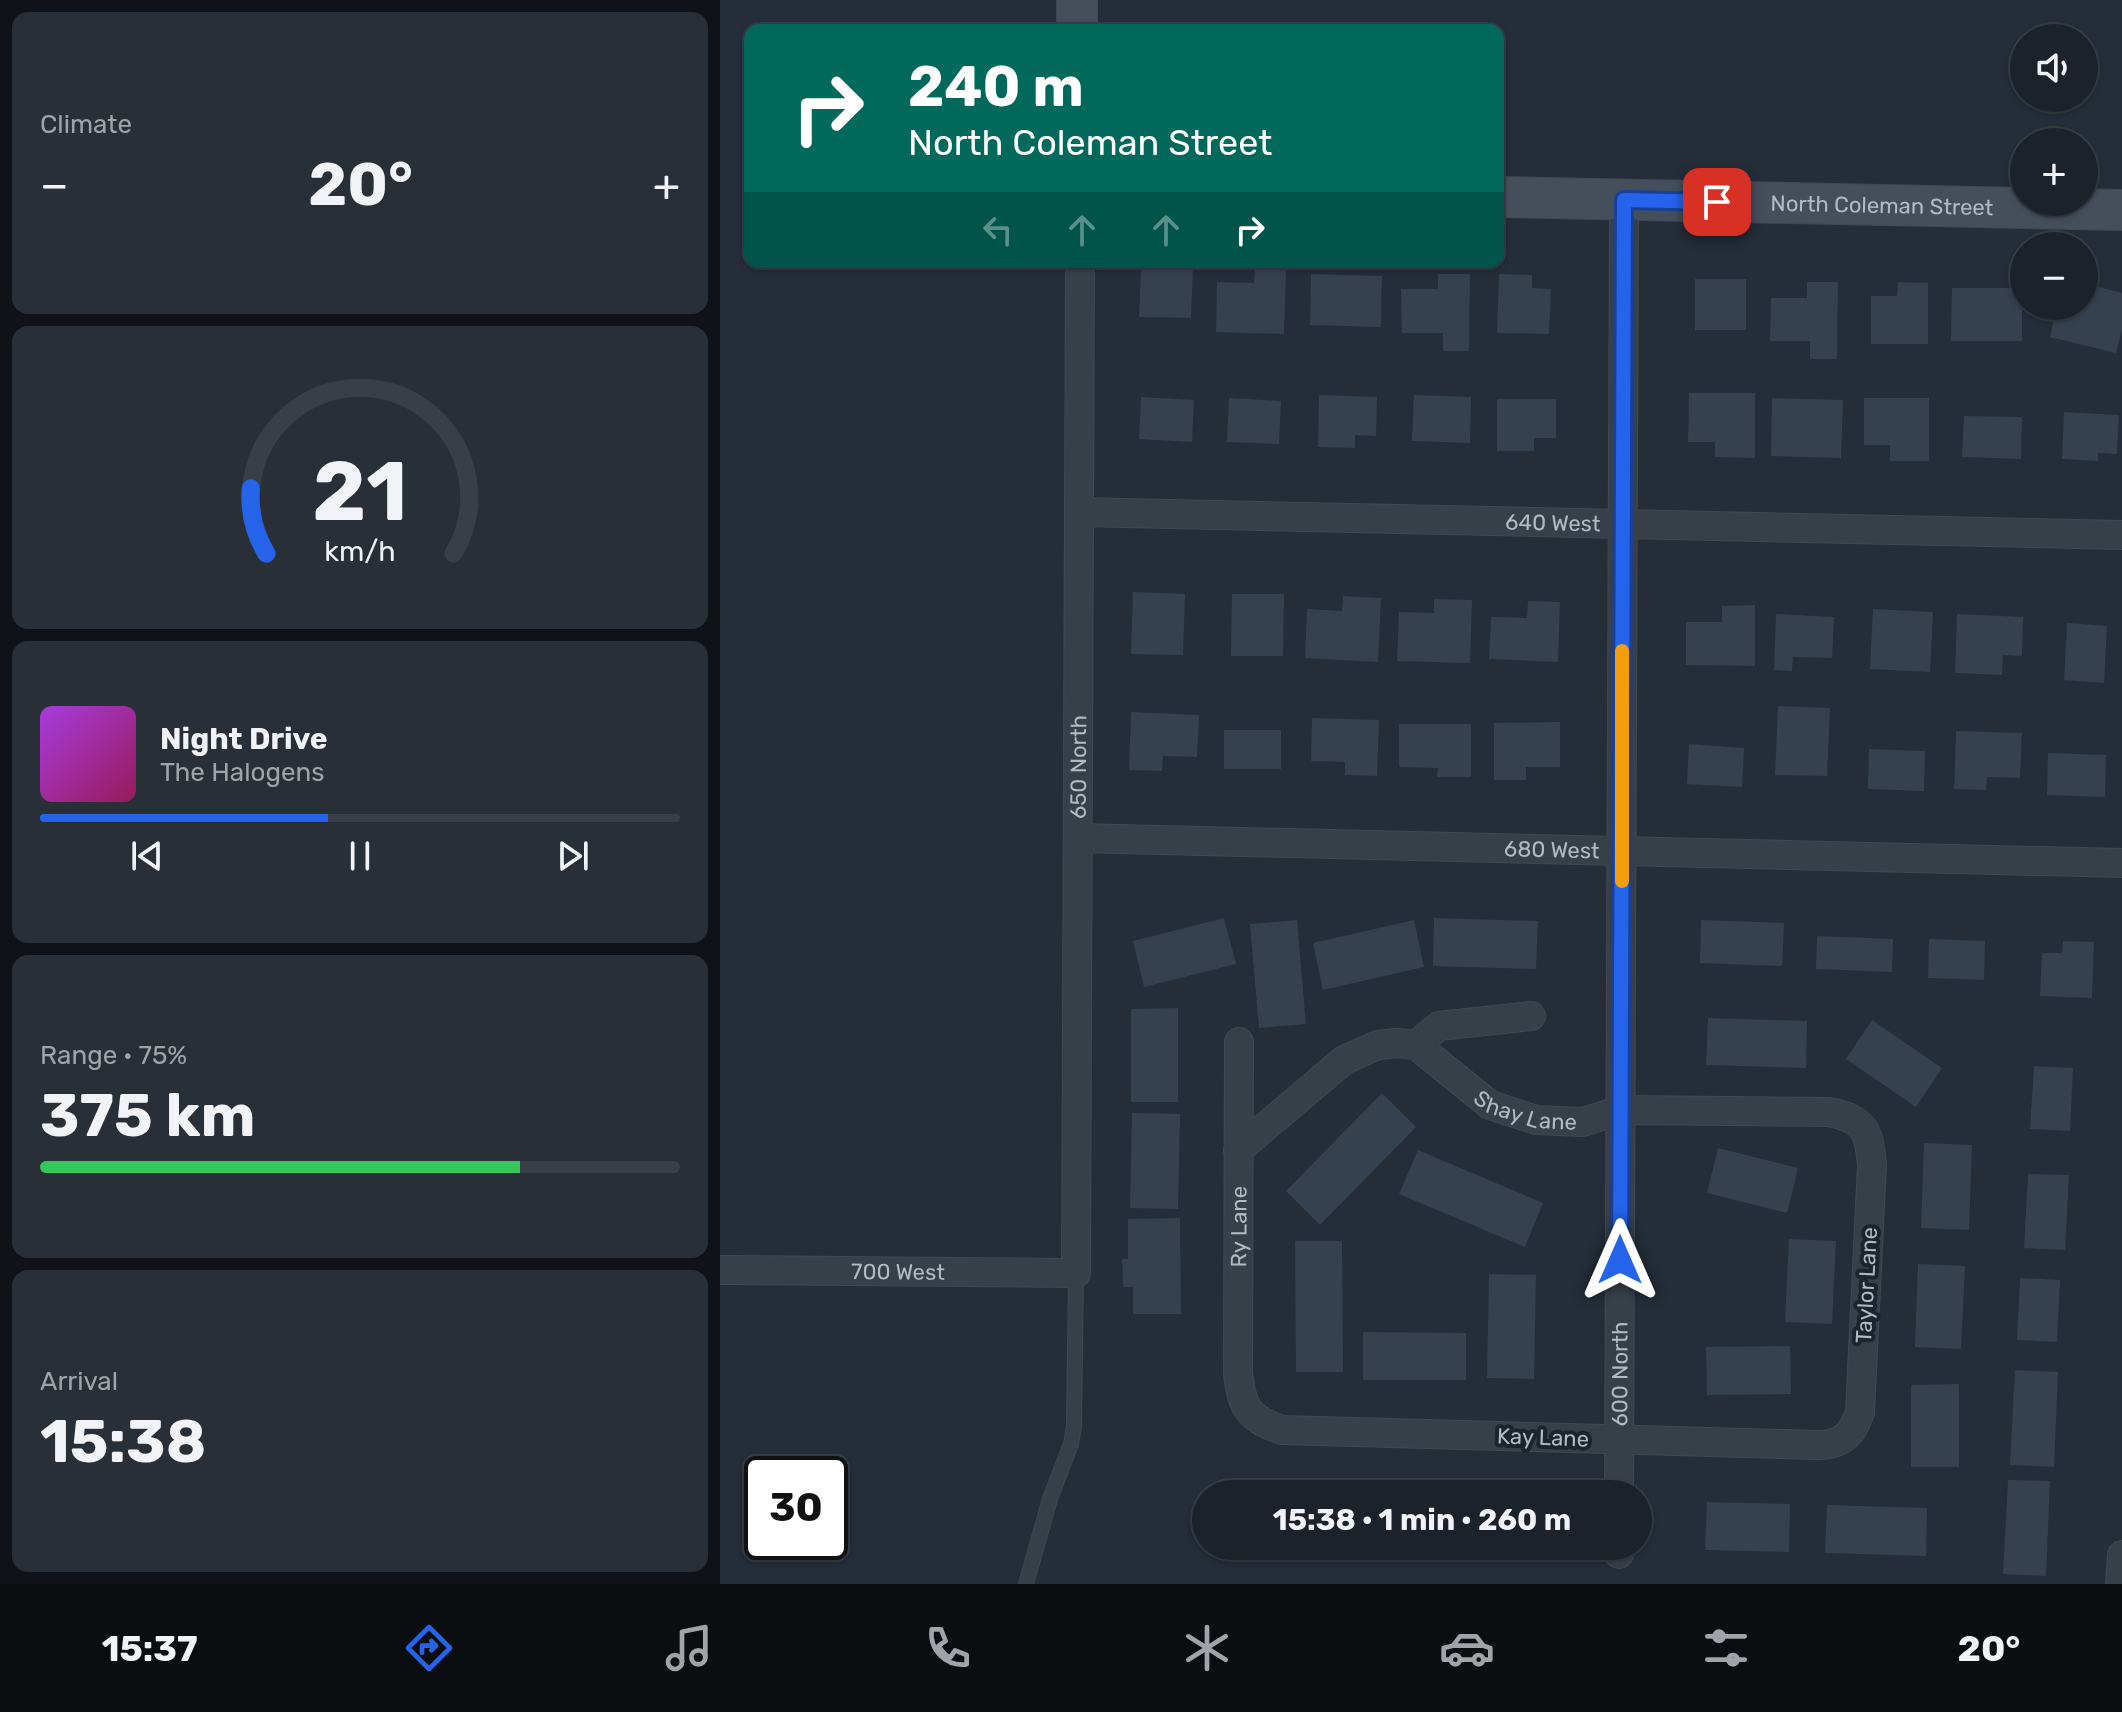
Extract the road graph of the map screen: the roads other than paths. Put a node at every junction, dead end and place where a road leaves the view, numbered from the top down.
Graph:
1 (1077, 0) edge
2 (1077, 24) edge
3 (1504, 197) edge
4 (1624, 200) junction
5 (2122, 210) edge
6 (1080, 268) edge
7 (1079, 512) junction
8 (1623, 524) junction
9 (2122, 535) edge
10 (1078, 838) junction
11 (1622, 851) junction
12 (2122, 863) edge
13 (1531, 1016) dead end
14 (1239, 1042) dead end
15 (1416, 1045) junction
16 (1621, 1110) junction
17 (1863, 1126) joint
18 (1238, 1150) junction
19 (720, 1270) edge
20 (1076, 1273) junction
21 (1247, 1410) joint
22 (1619, 1440) junction
23 (1843, 1440) joint
24 (1619, 1480) edge
25 (2122, 1555) edge
26 (1026, 1584) edge
27 (2120, 1584) edge

1 - 2 street
3 - 4 street, North Coleman Street
4 - 5 street, North Coleman Street
4 - 8 street, 600 North
6 - 7 street, 650 North
7 - 8 street, 640 West
7 - 10 street, 650 North
8 - 9 street, 640 West
8 - 11 street, 600 North
10 - 11 street, 680 West
10 - 20 street, 650 North
11 - 12 street, 680 West
11 - 16 street, 600 North
13 - 15 street
14 - 18 street, Ry Lane
15 - 16 street, Shay Lane
15 - 18 street
16 - 17 street, Shay Lane
16 - 22 street, 600 North
17 - 23 street, Taylor Lane
18 - 21 street, Ry Lane
19 - 20 street, 700 West
20 - 26 lane
21 - 22 street, Kay Lane
22 - 23 street, Kay Lane
22 - 24 street, 600 North
25 - 27 street

